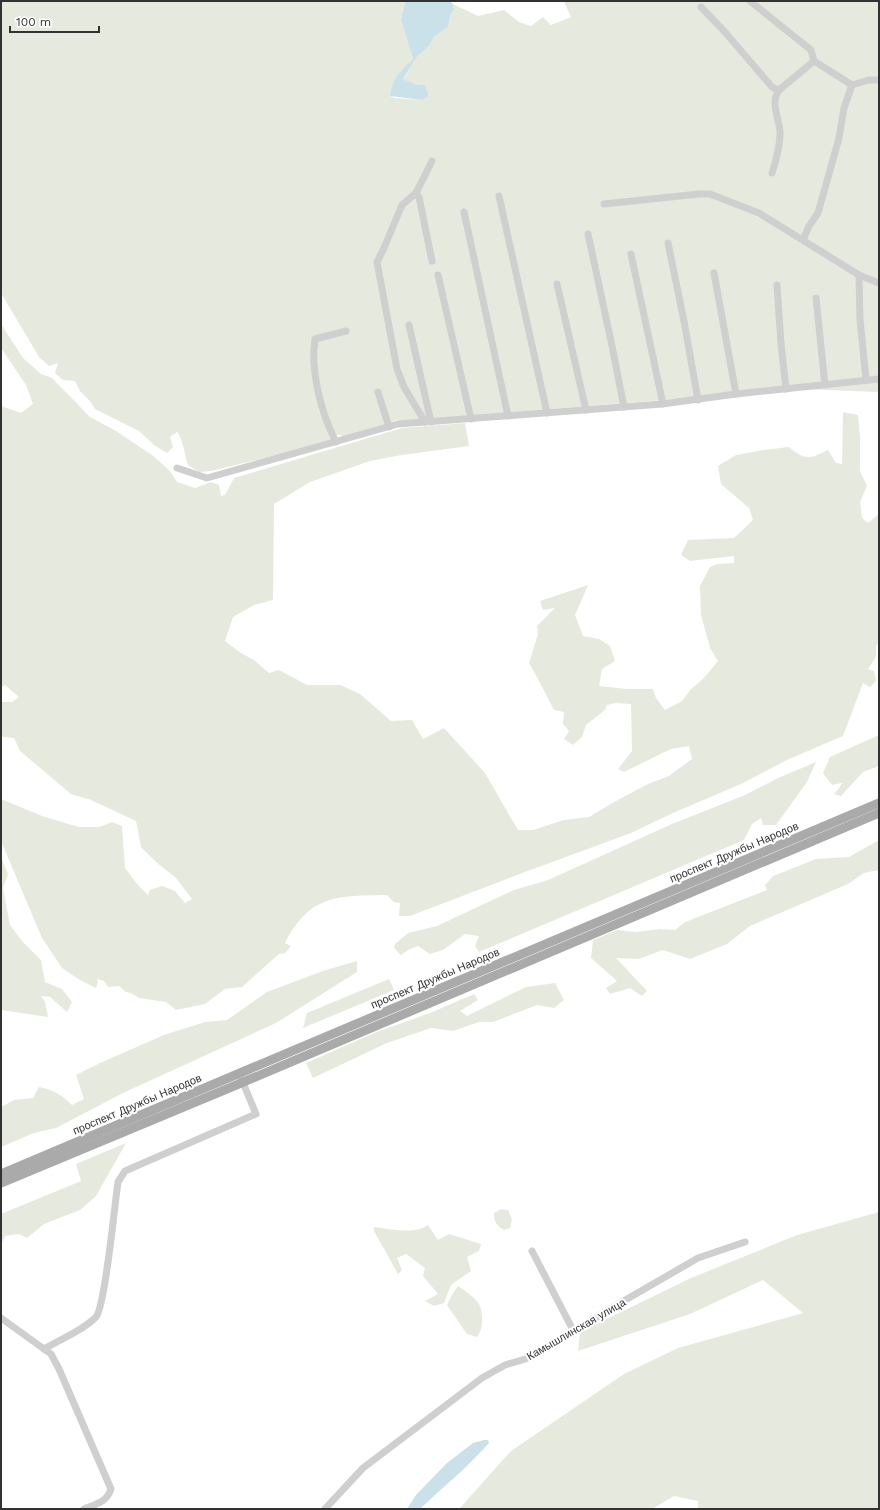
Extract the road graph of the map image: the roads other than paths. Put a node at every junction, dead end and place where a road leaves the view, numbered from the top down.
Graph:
1 (750, 1) edge
2 (701, 7) dead end
3 (814, 61) junction
4 (879, 80) edge
5 (852, 85) junction
6 (779, 90) junction
7 (432, 161) dead end
8 (772, 173) dead end
9 (416, 193) junction
10 (499, 196) dead end
11 (604, 204) dead end
12 (464, 212) dead end
13 (588, 234) dead end
14 (803, 240) junction
15 (668, 243) dead end
16 (631, 254) dead end
17 (432, 261) dead end
18 (714, 273) dead end
19 (438, 275) dead end
20 (859, 275) junction
21 (879, 283) edge
22 (557, 284) dead end
23 (776, 285) dead end
24 (816, 298) dead end
25 (409, 325) dead end
26 (346, 331) dead end
27 (879, 379) edge
28 (866, 380) junction
29 (825, 385) junction
30 (786, 389) junction
31 (378, 392) dead end
32 (736, 394) junction
33 (698, 400) junction
34 (663, 404) junction
35 (624, 407) junction
36 (586, 410) junction
37 (547, 413) junction
38 (508, 416) junction
39 (470, 419) junction
40 (428, 422) junction
41 (390, 427) junction
42 (336, 442) junction
43 (177, 468) dead end
44 (879, 803) edge
45 (879, 813) edge
46 (239, 1074) junction
47 (243, 1083) junction
48 (1, 1174) edge
49 (1, 1183) edge
50 (745, 1242) dead end
51 (532, 1251) dead end
52 (1, 1318) edge
53 (574, 1332) junction
54 (44, 1349) junction
55 (84, 1509) edge
56 (325, 1509) edge

1 - 3 street
2 - 6 street
3 - 5 street
3 - 6 street
4 - 5 street
5 - 14 street
6 - 8 street
7 - 9 street
9 - 17 street
9 - 40 street
10 - 37 street
11 - 14 street
12 - 38 street
13 - 35 street
14 - 20 street
15 - 33 street
16 - 34 street
18 - 32 street
19 - 39 street
20 - 21 street
20 - 28 street
22 - 36 street
23 - 30 street
24 - 29 street
25 - 40 street
26 - 42 street
27 - 28 street
28 - 29 street
29 - 30 street
30 - 32 street
31 - 41 street
32 - 33 street
33 - 34 street
34 - 35 street
35 - 36 street
36 - 37 street
37 - 38 street
38 - 39 street
39 - 40 street
40 - 41 street
41 - 42 street
42 - 43 street
44 - 46 main road, проспект Дружбы Народов
45 - 47 main road, проспект Дружбы Народов
46 - 47 street
46 - 48 main road, проспект Дружбы Народов
47 - 49 main road, проспект Дружбы Народов
47 - 54 street
50 - 53 street, Камышлинская улица
51 - 53 street
52 - 54 street
53 - 56 street, Камышлинская улица
54 - 55 street

